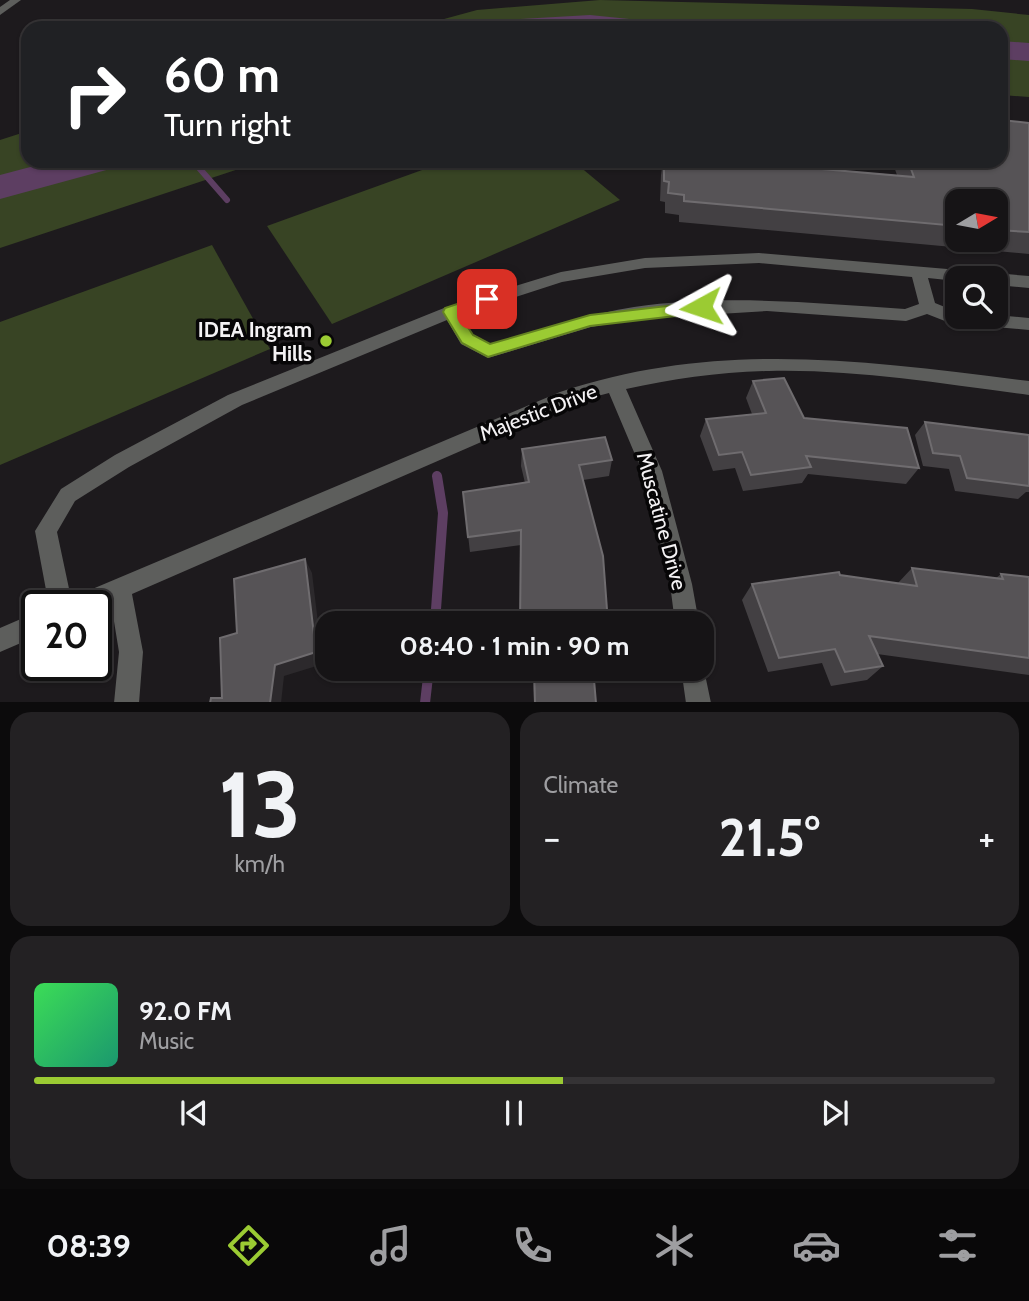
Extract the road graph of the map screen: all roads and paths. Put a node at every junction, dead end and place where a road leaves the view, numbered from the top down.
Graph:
1 (16, 0) edge
2 (0, 12) edge
3 (918, 271) junction
4 (945, 274) edge
5 (1008, 280) edge
6 (1029, 282) edge
7 (928, 307) junction
8 (450, 312) junction
9 (1029, 324) edge
10 (614, 383) junction
11 (1029, 388) edge
12 (120, 587) junction
13 (58, 590) edge
14 (112, 591) edge
15 (685, 611) edge
16 (21, 631) edge
17 (0, 640) edge
18 (695, 681) edge
19 (125, 702) edge
20 (699, 702) edge

1 - 2 street
3 - 4 street
3 - 7 street
3 - 8 street
5 - 6 street
7 - 8 street
7 - 9 street
8 - 13 street
10 - 11 street, Majestic Drive
10 - 12 street, Majestic Drive
10 - 15 street, Muscatine Drive
12 - 14 street, Majestic Drive
12 - 19 street
16 - 17 street
18 - 20 street

